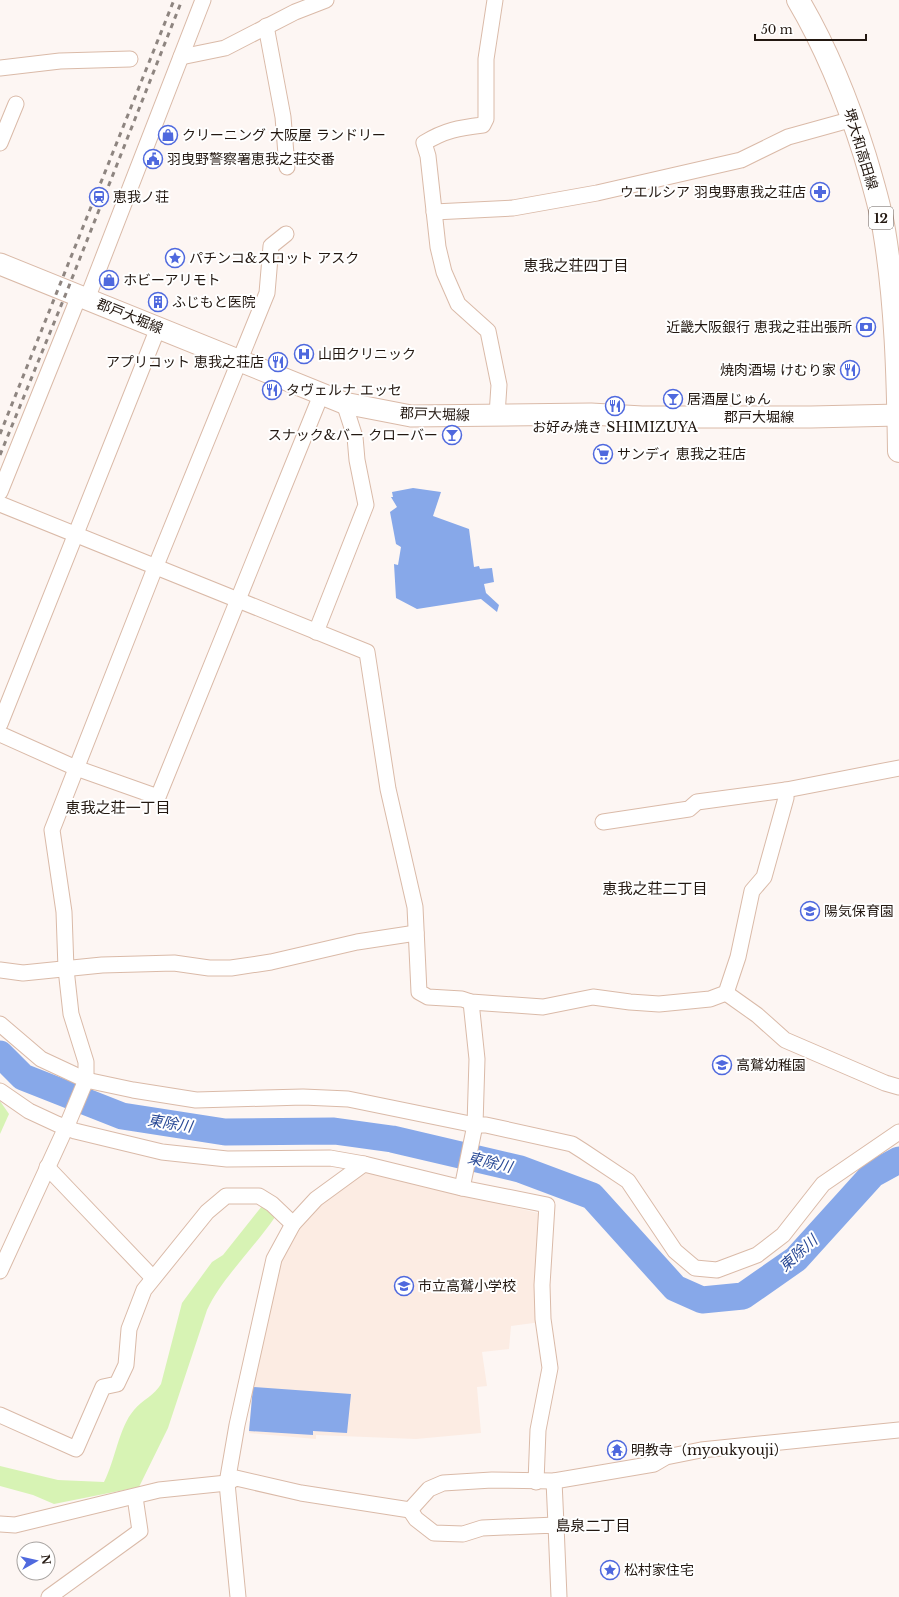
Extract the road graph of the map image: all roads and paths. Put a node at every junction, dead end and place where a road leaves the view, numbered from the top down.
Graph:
1 (203, 0) edge
2 (326, 0) edge
3 (495, 0) edge
4 (798, 0) edge
5 (293, 6) edge
6 (266, 26) junction
7 (181, 57) junction
8 (130, 59) dead end
9 (0, 68) edge
10 (16, 104) dead end
11 (853, 119) junction
12 (0, 143) edge
13 (287, 167) dead end
14 (434, 212) junction
15 (286, 234) dead end
16 (0, 264) edge
17 (83, 297) junction
18 (158, 328) junction
19 (240, 362) junction
20 (321, 395) junction
21 (344, 404) junction
22 (497, 415) junction
23 (899, 415) edge
24 (899, 451) edge
25 (0, 492) edge
26 (0, 504) edge
27 (76, 535) junction
28 (155, 568) junction
29 (237, 600) junction
30 (316, 632) junction
31 (0, 724) edge
32 (0, 734) edge
33 (76, 768) junction
34 (899, 768) edge
35 (786, 790) junction
36 (603, 822) dead end
37 (416, 933) junction
38 (0, 970) edge
39 (66, 970) junction
40 (726, 993) junction
41 (471, 1002) junction
42 (0, 1024) edge
43 (86, 1080) junction
44 (899, 1087) edge
45 (0, 1091) edge
46 (475, 1125) junction
47 (69, 1127) junction
48 (899, 1132) edge
49 (364, 1164) junction
50 (47, 1167) junction
51 (463, 1184) junction
52 (293, 1224) junction
53 (0, 1271) edge
54 (153, 1278) junction
55 (0, 1415) edge
56 (899, 1430) edge
57 (554, 1481) junction
58 (536, 1482) junction
59 (228, 1483) junction
60 (135, 1497) junction
61 (410, 1510) junction
62 (0, 1524) edge
63 (556, 1525) junction
64 (49, 1597) edge
65 (238, 1597) edge
66 (559, 1597) edge

1 - 7 street
2 - 5 street
3 - 14 street
4 - 11 main road, 堺大和高田線 / 12
5 - 6 street
6 - 7 street
6 - 13 street
7 - 17 street
8 - 9 street
10 - 12 street
11 - 14 street
11 - 23 main road, 堺大和高田線 / 12
14 - 22 street
15 - 19 street
16 - 17 main road, 郡戸大堀線
17 - 18 main road, 郡戸大堀線
17 - 25 street
18 - 19 main road, 郡戸大堀線
18 - 27 street
19 - 20 main road, 郡戸大堀線
19 - 28 street
20 - 21 main road, 郡戸大堀線
20 - 29 street
21 - 22 main road, 郡戸大堀線
21 - 30 street
22 - 23 main road, 郡戸大堀線
23 - 24 main road, 堺大和高田線 / 12
26 - 27 street
27 - 28 street
27 - 31 street
28 - 29 street
28 - 33 street
29 - 30 street
29 - 33 street
30 - 37 street
32 - 33 street
33 - 39 street
34 - 35 street
35 - 36 street
35 - 40 street
37 - 39 street
37 - 41 street
38 - 39 street
39 - 43 street
40 - 41 street
40 - 44 street
41 - 46 street
42 - 43 street
43 - 46 street
43 - 47 street
45 - 47 street
46 - 48 street
46 - 51 street
47 - 49 street
47 - 50 street
49 - 51 street
49 - 52 street
50 - 53 street
50 - 54 street
51 - 58 street
52 - 54 street
52 - 59 street
54 - 55 street
56 - 57 street
57 - 58 street
57 - 63 street
58 - 61 street
59 - 60 street
59 - 61 street
59 - 65 street
60 - 62 street
60 - 64 street
61 - 63 street
63 - 66 street

